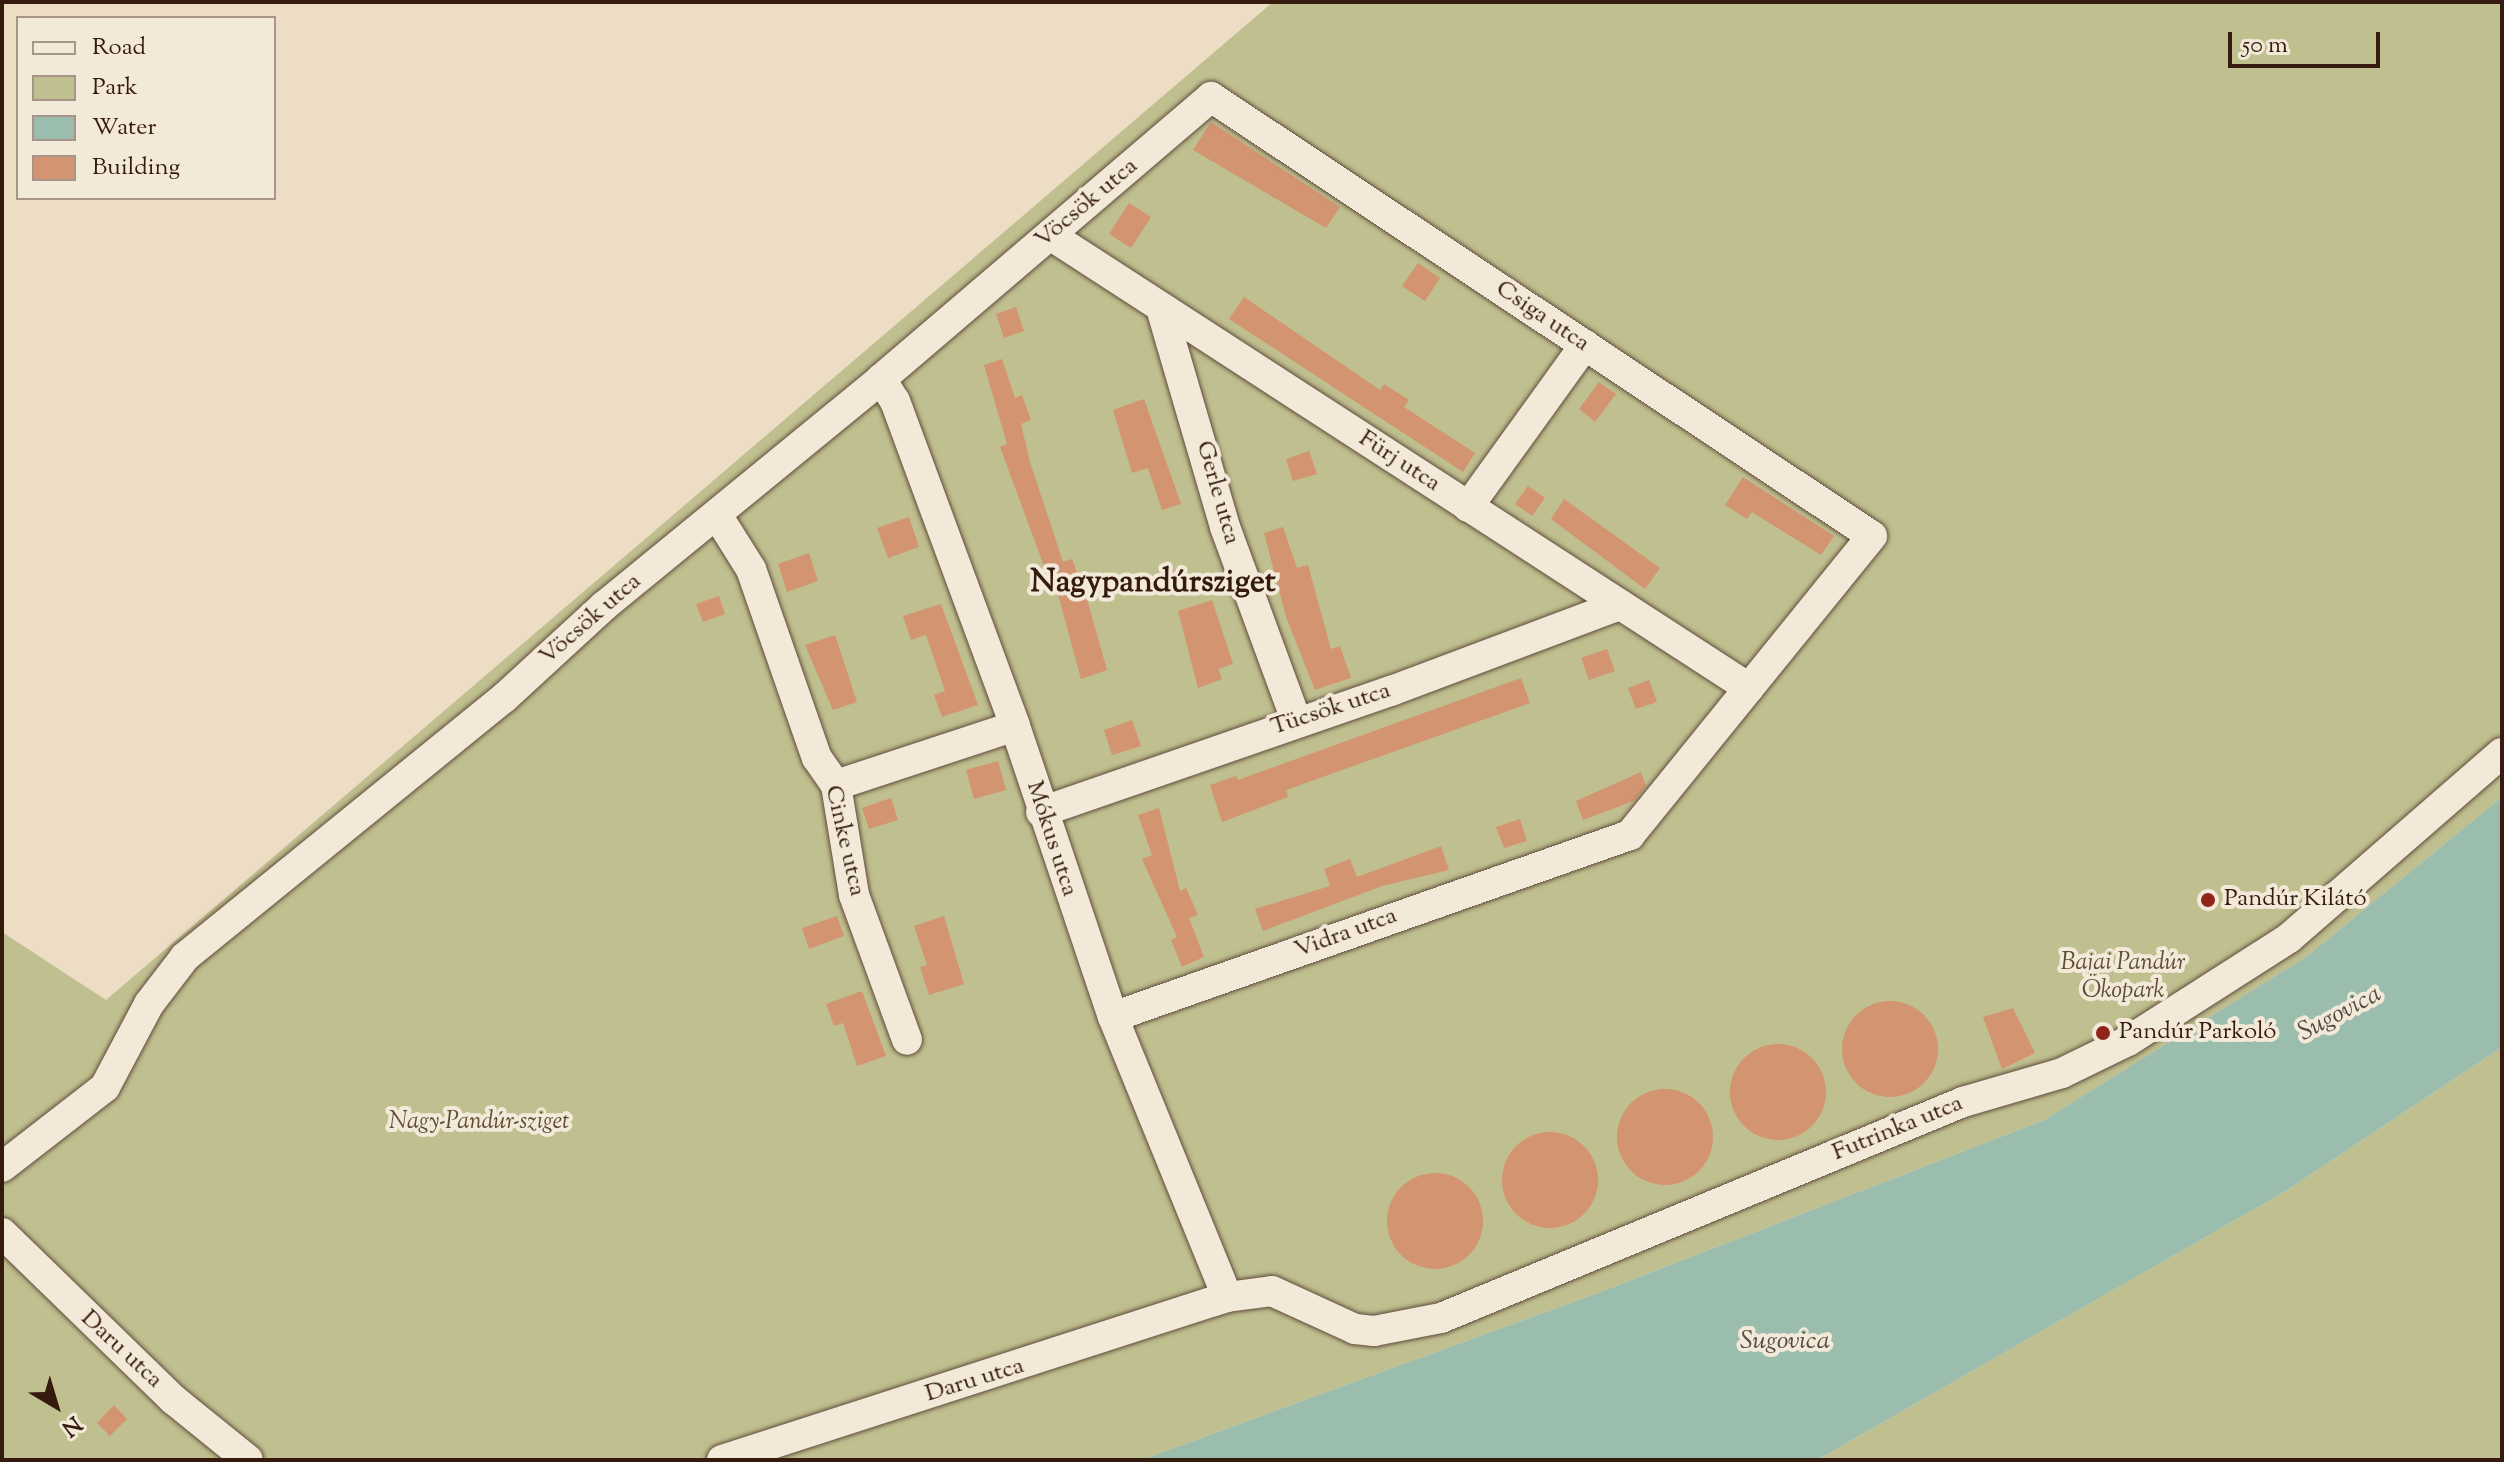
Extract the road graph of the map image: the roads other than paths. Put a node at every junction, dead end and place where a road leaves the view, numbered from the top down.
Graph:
1 (1211, 97) joint
2 (1050, 235) junction
3 (1161, 308) junction
4 (1585, 345) junction
5 (881, 379) junction
6 (1468, 507) junction
7 (717, 515) junction
8 (1872, 536) joint
9 (1620, 605) junction
10 (1749, 688) junction
11 (1296, 720) junction
12 (1015, 726) junction
13 (2502, 753) edge
14 (836, 785) junction
15 (1041, 812) junction
16 (1113, 1017) junction
17 (907, 1040) dead end
18 (2, 1167) edge
19 (2, 1233) edge
20 (1227, 1297) junction
21 (248, 1460) edge
22 (722, 1460) edge

1 - 2 street, Vöcsök utca
1 - 4 street, Csiga utca
2 - 3 street, Fürj utca
2 - 5 street, Vöcsök utca
3 - 6 street, Fürj utca
3 - 11 street, Gerle utca
4 - 6 street
4 - 8 street, Csiga utca
5 - 7 street, Vöcsök utca
5 - 12 street, Mókus utca
6 - 9 street, Fürj utca
7 - 14 street, Cinke utca
7 - 18 street, Vöcsök utca
8 - 10 street, Vidra utca
9 - 10 street, Fürj utca
9 - 11 street, Tücsök utca
10 - 16 street, Vidra utca
11 - 15 street, Tücsök utca
12 - 14 street
12 - 15 street, Mókus utca
13 - 20 street, Futrinka utca
14 - 17 street, Cinke utca
15 - 16 street, Mókus utca
16 - 20 street, Mókus utca
19 - 21 street, Daru utca
20 - 22 street, Daru utca

